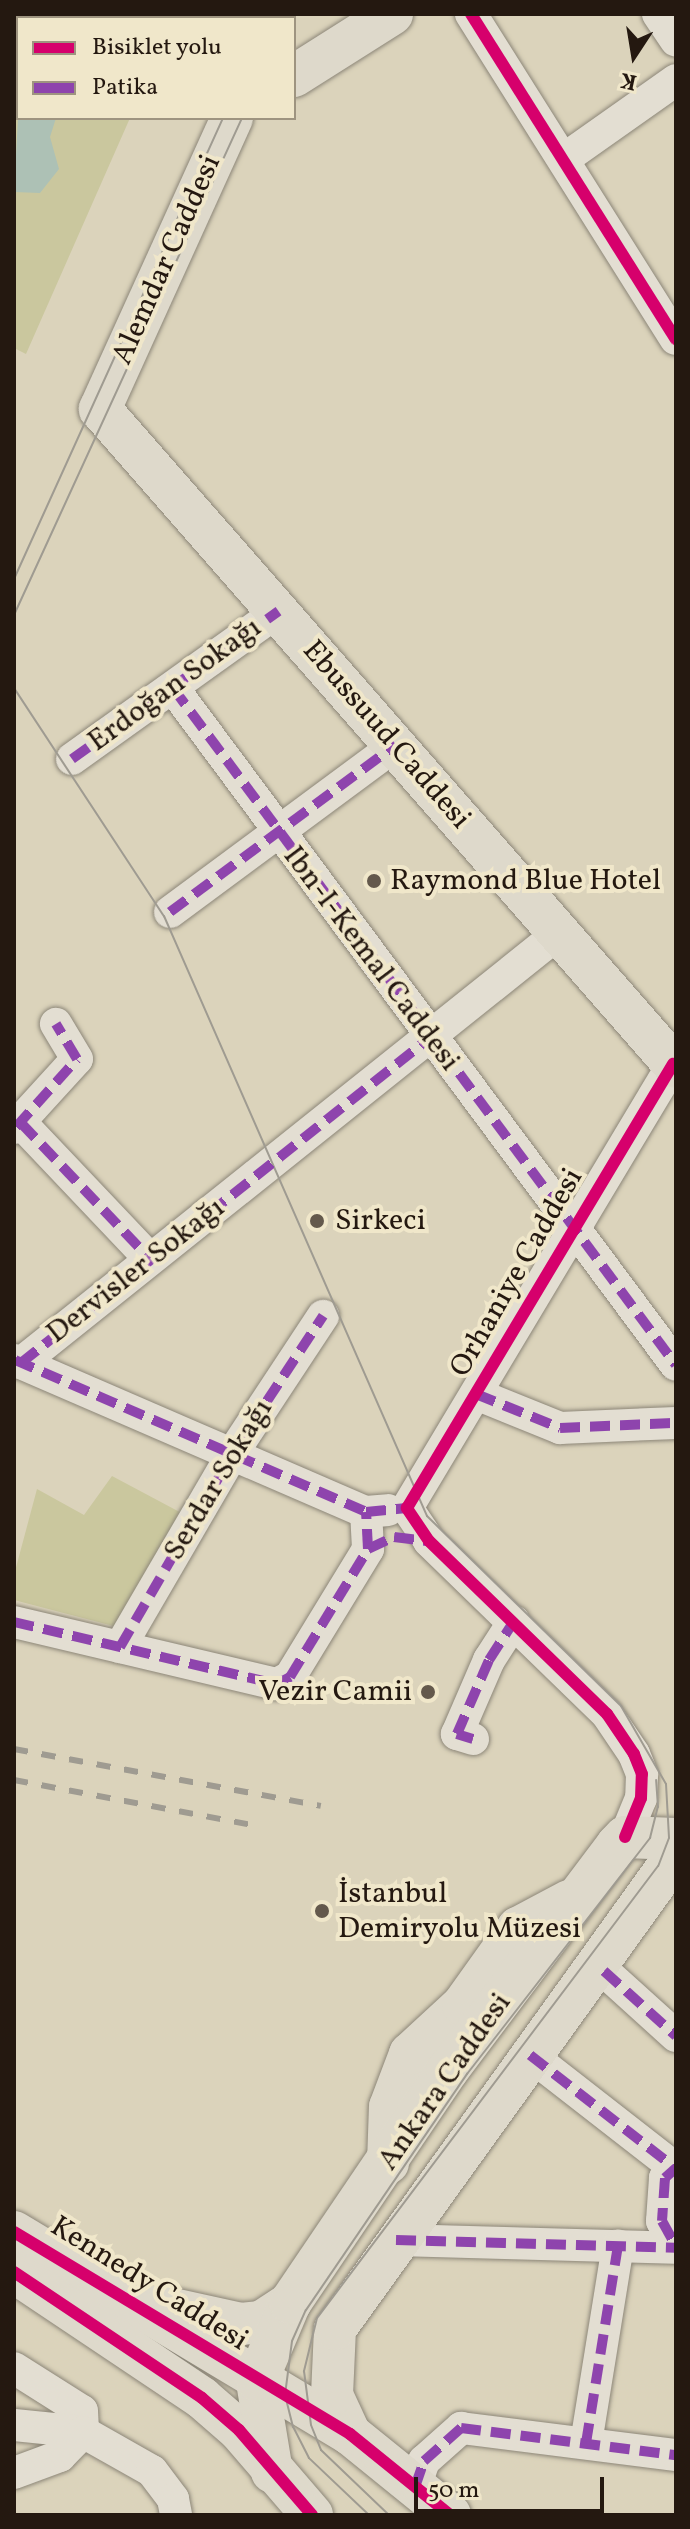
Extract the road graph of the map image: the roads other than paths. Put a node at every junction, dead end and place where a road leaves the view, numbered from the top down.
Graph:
1 (392, 14) edge
2 (471, 14) edge
3 (658, 14) edge
4 (676, 41) edge
5 (296, 75) edge
6 (676, 80) edge
7 (231, 120) edge
8 (564, 159) junction
9 (676, 339) edge
10 (103, 403) joint
11 (279, 611) junction
12 (173, 688) junction
13 (396, 745) junction
14 (72, 759) dead end
15 (277, 835) junction
16 (170, 912) dead end
17 (559, 933) junction
18 (56, 1024) dead end
19 (432, 1036) junction
20 (674, 1066) edge
21 (18, 1126) edge
22 (573, 1227) junction
23 (150, 1259) junction
24 (323, 1316) dead end
25 (17, 1361) edge
26 (676, 1365) edge
27 (476, 1394) junction
28 (676, 1423) edge
29 (234, 1451) junction
30 (407, 1508) junction
31 (366, 1512) junction
32 (429, 1541) junction
33 (368, 1549) junction
34 (514, 1621) junction
35 (14, 1622) edge
36 (120, 1647) junction
37 (473, 1739) dead end
38 (625, 1837) junction
39 (676, 1839) edge
40 (676, 1855) edge
41 (604, 1971) dead end
42 (676, 2036) edge
43 (530, 2055) junction
44 (676, 2168) edge
45 (14, 2232) edge
46 (396, 2240) junction
47 (618, 2246) junction
48 (676, 2247) edge
49 (15, 2273) edge
50 (126, 2302) junction
51 (290, 2303) junction
52 (14, 2368) edge
53 (257, 2381) junction
54 (14, 2425) edge
55 (83, 2432) junction
56 (350, 2434) junction
57 (586, 2443) junction
58 (676, 2455) edge
59 (272, 2472) junction
60 (14, 2473) edge
61 (415, 2487) junction
62 (176, 2515) edge
63 (312, 2515) edge
64 (450, 2515) edge

1 - 5 main road
2 - 8 street
3 - 4 street
6 - 8 street
7 - 10 main road, Alemdar Caddesi
8 - 9 street
10 - 11 main road, Ebussuud Caddesi
11 - 12 street, Erdoğan Sokağı
11 - 13 main road, Ebussuud Caddesi
12 - 14 street, Erdoğan Sokağı
12 - 15 street, Ibn-I-Kemal Caddesi
13 - 15 street
13 - 17 main road, Ebussuud Caddesi
15 - 16 street
15 - 19 street, Ibn-I-Kemal Caddesi
17 - 19 street, Dervisler Sokağı
17 - 20 main road, Ebussuud Caddesi
18 - 21 street
19 - 22 street, Ibn-I-Kemal Caddesi
19 - 23 street, Dervisler Sokağı
20 - 22 street, Orhaniye Caddesi
21 - 23 street
22 - 26 street, Ibn-I-Kemal Caddesi
22 - 27 street, Orhaniye Caddesi
23 - 25 street, Dervisler Sokağı
24 - 29 street, Serdar Sokağı
25 - 29 street
27 - 28 street
27 - 30 street, Orhaniye Caddesi
29 - 31 street
29 - 36 street, Serdar Sokağı
30 - 31 street
30 - 32 street
31 - 33 street
32 - 33 street
32 - 34 street
33 - 36 street
34 - 37 street
34 - 38 street
35 - 36 street
38 - 39 main road
38 - 51 main road, Ankara Caddesi
40 - 43 main road, Ankara Caddesi
41 - 42 street
43 - 44 street
43 - 46 main road, Ankara Caddesi
44 - 48 street
45 - 50 main road, Kennedy Caddesi
46 - 47 street
46 - 56 main road, Ankara Caddesi
47 - 48 street
47 - 57 street
49 - 59 main road, Kennedy Caddesi
50 - 51 main road
50 - 53 main road, Kennedy Caddesi
51 - 53 main road, Ankara Caddesi
52 - 55 street
53 - 56 main road, Kennedy Caddesi
53 - 59 main road
54 - 55 street
55 - 60 street
55 - 62 street
56 - 61 main road, Kennedy Caddesi
57 - 58 street
57 - 61 street
59 - 63 main road, Kennedy Caddesi
61 - 64 main road, Kennedy Caddesi

